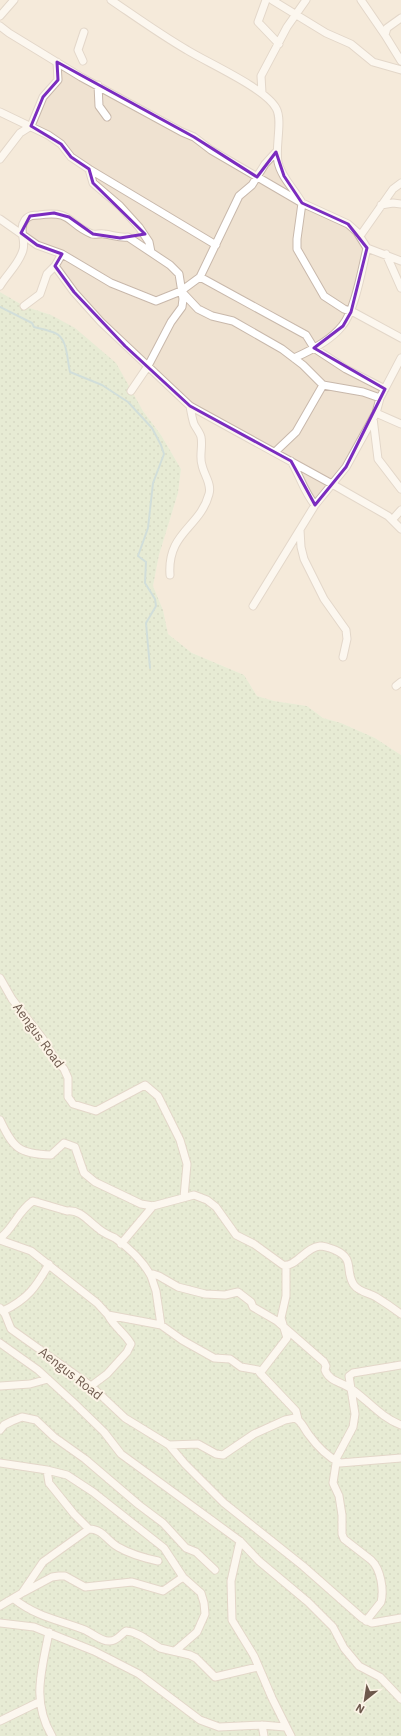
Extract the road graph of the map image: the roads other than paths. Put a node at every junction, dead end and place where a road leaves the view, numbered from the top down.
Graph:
1 (14, 0) edge
2 (111, 0) edge
3 (266, 0) edge
4 (272, 0) edge
5 (306, 0) edge
6 (360, 0) edge
7 (0, 16) edge
8 (296, 16) junction
9 (401, 18) edge
10 (0, 26) edge
11 (84, 32) dead end
12 (385, 35) junction
13 (279, 44) junction
14 (82, 61) dead end
15 (401, 61) edge
16 (57, 62) junction
17 (401, 70) edge
18 (98, 85) junction
19 (262, 93) junction
20 (0, 112) edge
21 (107, 117) dead end
22 (31, 126) junction
23 (276, 152) junction
24 (0, 159) edge
25 (89, 169) junction
26 (256, 176) junction
27 (401, 183) edge
28 (302, 203) junction
29 (401, 204) edge
30 (381, 205) junction
31 (0, 218) edge
32 (21, 233) junction
33 (360, 236) junction
34 (216, 245) junction
35 (367, 248) junction
36 (150, 252) junction
37 (62, 254) junction
38 (386, 254) junction
39 (401, 261) edge
40 (55, 266) junction
41 (200, 277) junction
42 (0, 286) edge
43 (401, 288) edge
44 (181, 291) junction
45 (24, 306) dead end
46 (351, 312) junction
47 (401, 338) edge
48 (314, 348) junction
49 (294, 358) junction
50 (401, 358) edge
51 (148, 366) junction
52 (323, 385) junction
53 (385, 389) junction
54 (131, 391) dead end
55 (380, 398) junction
56 (190, 406) junction
57 (374, 415) junction
58 (401, 424) edge
59 (275, 452) junction
60 (291, 461) junction
61 (332, 484) junction
62 (401, 489) edge
63 (315, 505) junction
64 (401, 510) edge
65 (392, 520) junction
66 (300, 529) junction
67 (401, 529) edge
68 (170, 574) dead end
69 (254, 606) dead end
70 (343, 657) dead end
71 (0, 978) edge
72 (0, 1120) edge
73 (184, 1197) junction
74 (153, 1206) junction
75 (0, 1239) edge
76 (121, 1244) junction
77 (49, 1264) junction
78 (286, 1266) junction
79 (151, 1276) junction
80 (2, 1310) edge
81 (401, 1314) edge
82 (108, 1316) junction
83 (161, 1325) junction
84 (285, 1328) junction
85 (0, 1343) edge
86 (401, 1365) edge
87 (260, 1373) junction
88 (48, 1379) junction
89 (0, 1386) edge
90 (91, 1386) junction
91 (350, 1388) junction
92 (298, 1419) junction
93 (401, 1425) edge
94 (0, 1430) edge
95 (169, 1445) junction
96 (401, 1458) edge
97 (336, 1462) junction
98 (0, 1463) edge
99 (47, 1470) junction
100 (90, 1529) junction
101 (240, 1541) junction
102 (158, 1561) dead end
103 (215, 1570) dead end
104 (183, 1578) junction
105 (22, 1593) junction
106 (14, 1599) junction
107 (0, 1606) edge
108 (401, 1618) edge
109 (366, 1621) junction
110 (0, 1623) edge
111 (48, 1632) junction
112 (175, 1652) junction
113 (258, 1667) junction
114 (401, 1699) edge
115 (39, 1702) junction
116 (0, 1721) edge
117 (262, 1726) junction
118 (285, 1727) junction
119 (52, 1736) edge
120 (264, 1736) edge
121 (291, 1736) edge

1 - 7 street
2 - 19 street
3 - 13 street
4 - 8 street
5 - 8 street
6 - 12 street
8 - 13 street
8 - 17 street
9 - 12 street
10 - 16 street
11 - 14 street
12 - 15 street
13 - 19 street
16 - 18 street
16 - 22 street
18 - 21 street
18 - 26 street
19 - 23 street
20 - 22 street
22 - 24 street
22 - 25 street
23 - 26 street
23 - 28 street
25 - 34 street
25 - 36 street
26 - 28 street
26 - 34 street
27 - 30 street
28 - 33 street
28 - 46 street
29 - 30 street
30 - 33 street
31 - 32 street
32 - 36 street
32 - 37 street
32 - 42 street
33 - 35 street
34 - 41 street
35 - 38 street
35 - 46 street
36 - 44 street
37 - 40 street
37 - 44 street
38 - 39 street
38 - 43 street
40 - 45 street
40 - 51 street
41 - 44 street
41 - 48 street
44 - 49 street
44 - 51 street
46 - 47 street
46 - 48 street
48 - 49 street
48 - 53 street
49 - 52 street
50 - 53 street
51 - 54 street
51 - 56 street
52 - 55 street
52 - 59 street
53 - 55 street
55 - 57 street
56 - 59 street
56 - 68 street
57 - 58 street
57 - 61 street
57 - 62 street
59 - 60 street
60 - 61 street
60 - 63 street
61 - 63 street
61 - 65 street
63 - 66 street
64 - 65 street
65 - 67 street
66 - 69 street
66 - 70 street
71 - 73 street, Aengus Road
72 - 74 street
73 - 74 street
73 - 78 street
74 - 76 street
75 - 76 street
75 - 77 street
76 - 79 street
77 - 80 street
77 - 82 street
78 - 81 street
78 - 84 street
79 - 83 street
79 - 84 street
80 - 90 street, Aengus Road
82 - 83 street
82 - 90 street
83 - 87 street
84 - 87 street
84 - 91 street
85 - 88 street
86 - 91 street
87 - 92 street
88 - 89 street
88 - 101 street
90 - 95 street, Aengus Road
91 - 93 street
91 - 97 street
92 - 95 street
92 - 97 street
94 - 103 street
95 - 109 street
96 - 97 street
97 - 109 street
98 - 99 street
99 - 100 street
99 - 104 street
100 - 102 street
100 - 105 street
101 - 113 street
101 - 114 street
104 - 105 street
104 - 112 street
105 - 106 street
106 - 107 street
106 - 112 street
108 - 109 street
110 - 111 street
111 - 115 street
111 - 117 street
112 - 113 street
113 - 118 street
115 - 116 street
115 - 119 street
117 - 118 street
117 - 120 street
118 - 121 street

